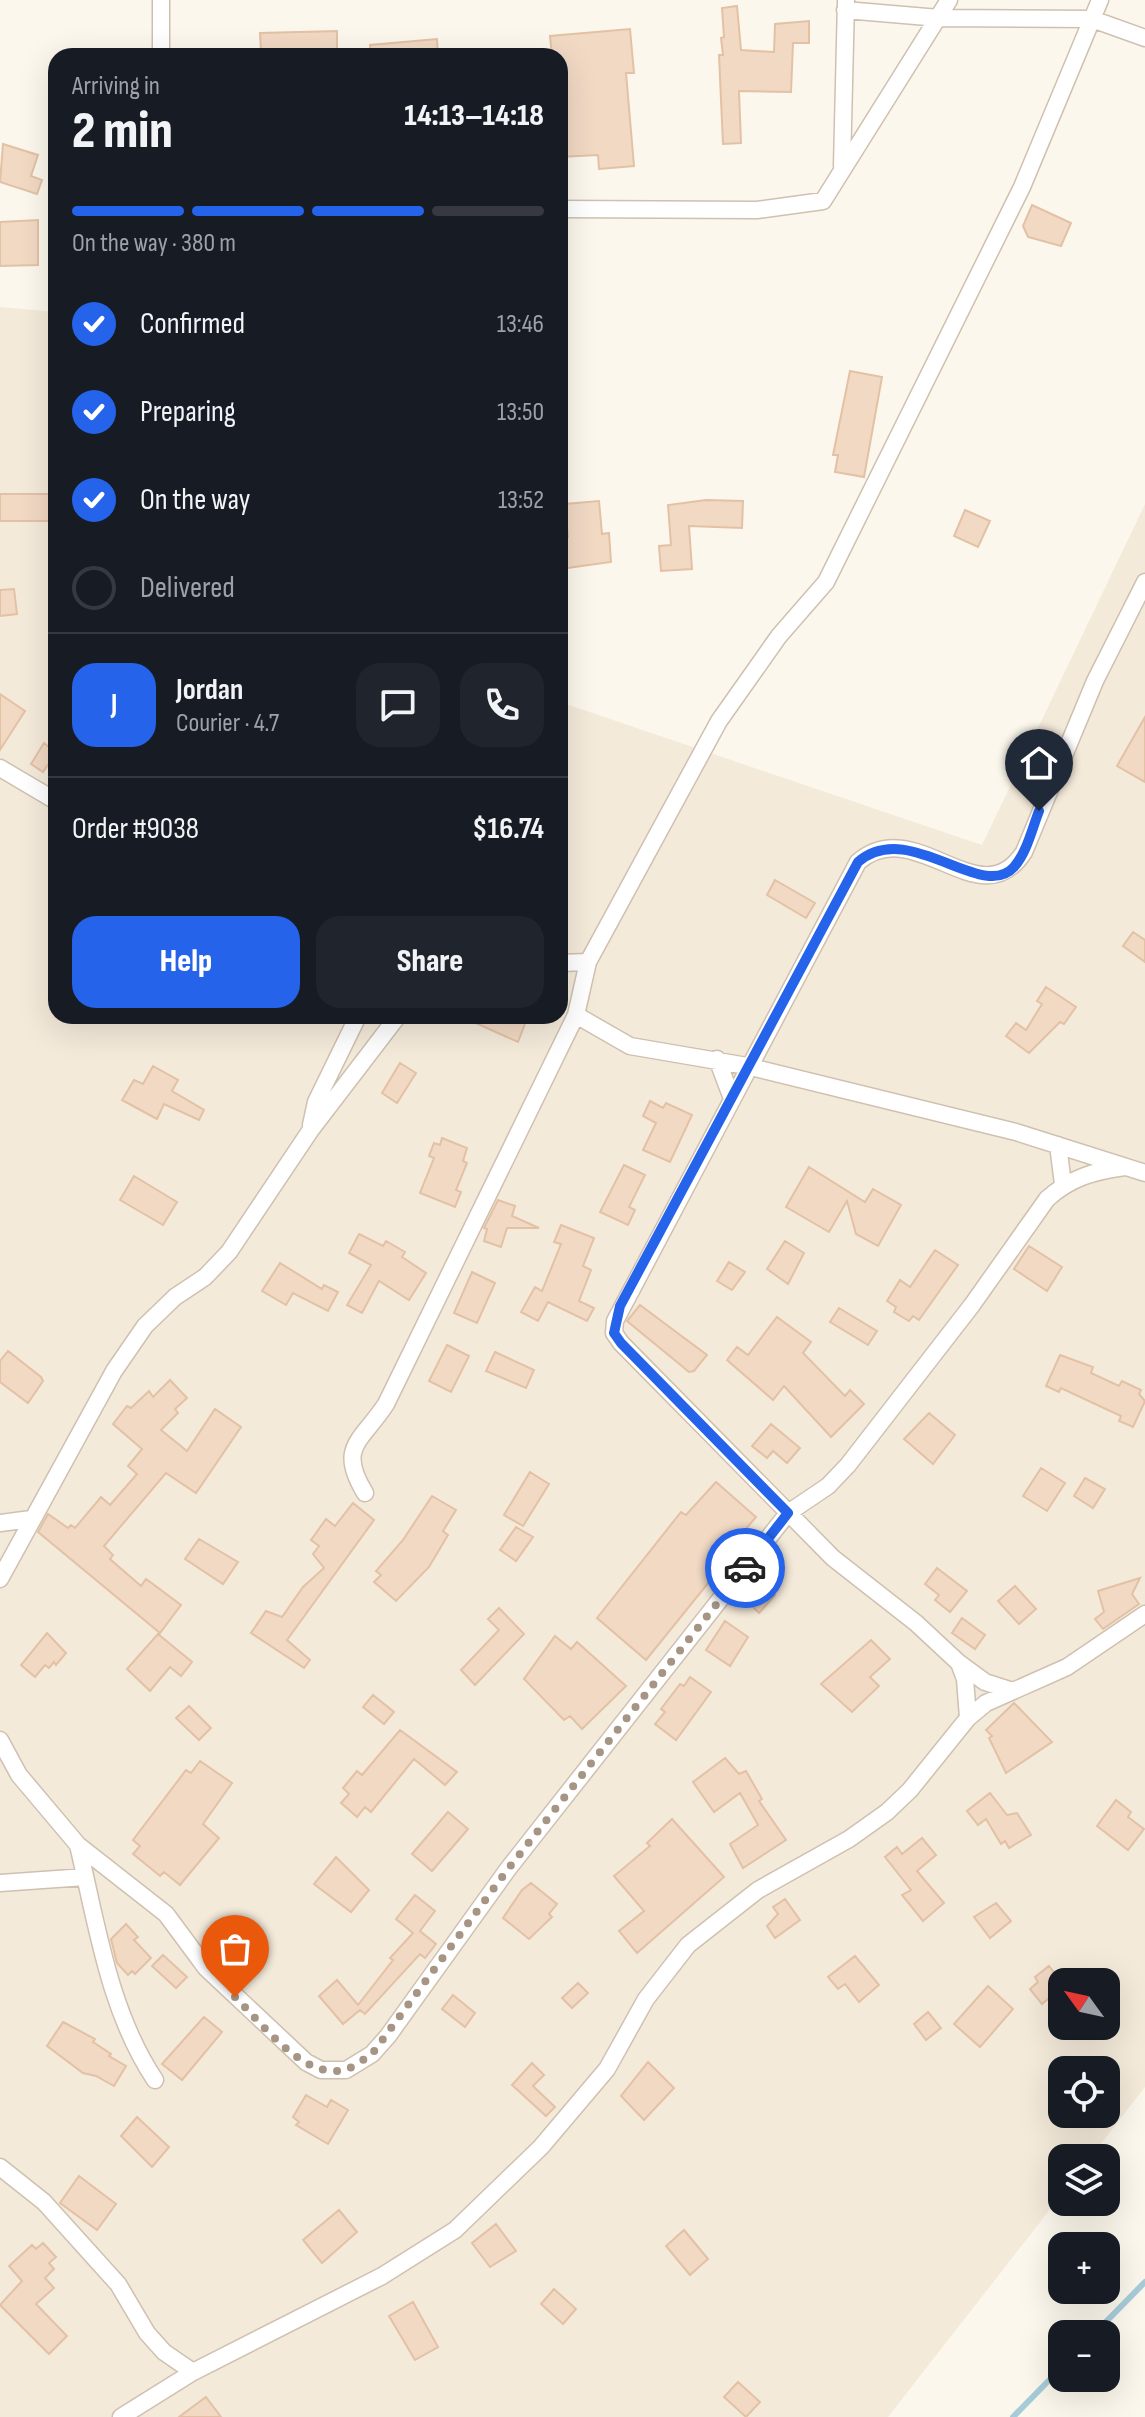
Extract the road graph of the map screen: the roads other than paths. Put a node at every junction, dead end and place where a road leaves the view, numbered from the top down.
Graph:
1 (161, 0) edge
2 (949, 0) edge
3 (1100, 0) edge
4 (846, 5) edge
5 (939, 18) junction
6 (1092, 19) junction
7 (1145, 38) edge
8 (161, 48) edge
9 (842, 168) junction
10 (568, 209) edge
11 (1145, 582) edge
12 (0, 768) edge
13 (48, 796) edge
14 (588, 962) junction
15 (568, 963) edge
16 (576, 1015) junction
17 (354, 1024) edge
18 (392, 1024) edge
19 (717, 1059) junction
20 (747, 1066) junction
21 (731, 1096) junction
22 (310, 1131) junction
23 (1058, 1145) junction
24 (1125, 1167) junction
25 (1145, 1173) edge
26 (1063, 1184) junction
27 (365, 1493) dead end
28 (788, 1513) junction
29 (31, 1519) junction
30 (0, 1523) edge
31 (0, 1579) edge
32 (1145, 1614) edge
33 (959, 1663) junction
34 (1013, 1691) junction
35 (968, 1718) junction
36 (0, 1740) edge
37 (78, 1845) junction
38 (85, 1877) junction
39 (0, 1883) edge
40 (155, 2080) dead end
41 (0, 2167) edge
42 (193, 2372) junction
43 (121, 2417) edge

1 - 8 street
2 - 5 street
3 - 6 street
4 - 5 street
4 - 9 street
5 - 6 street
5 - 9 street
6 - 7 street
6 - 14 street
9 - 10 street
11 - 20 street
12 - 13 street
14 - 15 street
14 - 16 street
16 - 19 street
16 - 27 street
17 - 22 street
18 - 22 street
19 - 20 street
19 - 21 street
20 - 21 street
20 - 23 street
21 - 28 street
22 - 29 street
23 - 24 street
23 - 26 street
24 - 25 street
24 - 26 street
26 - 28 street
28 - 33 street
28 - 37 street
29 - 30 street
29 - 31 street
32 - 34 street
33 - 34 street
33 - 35 street
34 - 35 street
35 - 42 street
36 - 37 street
37 - 38 street
38 - 39 street
38 - 40 street
41 - 42 street
42 - 43 street

